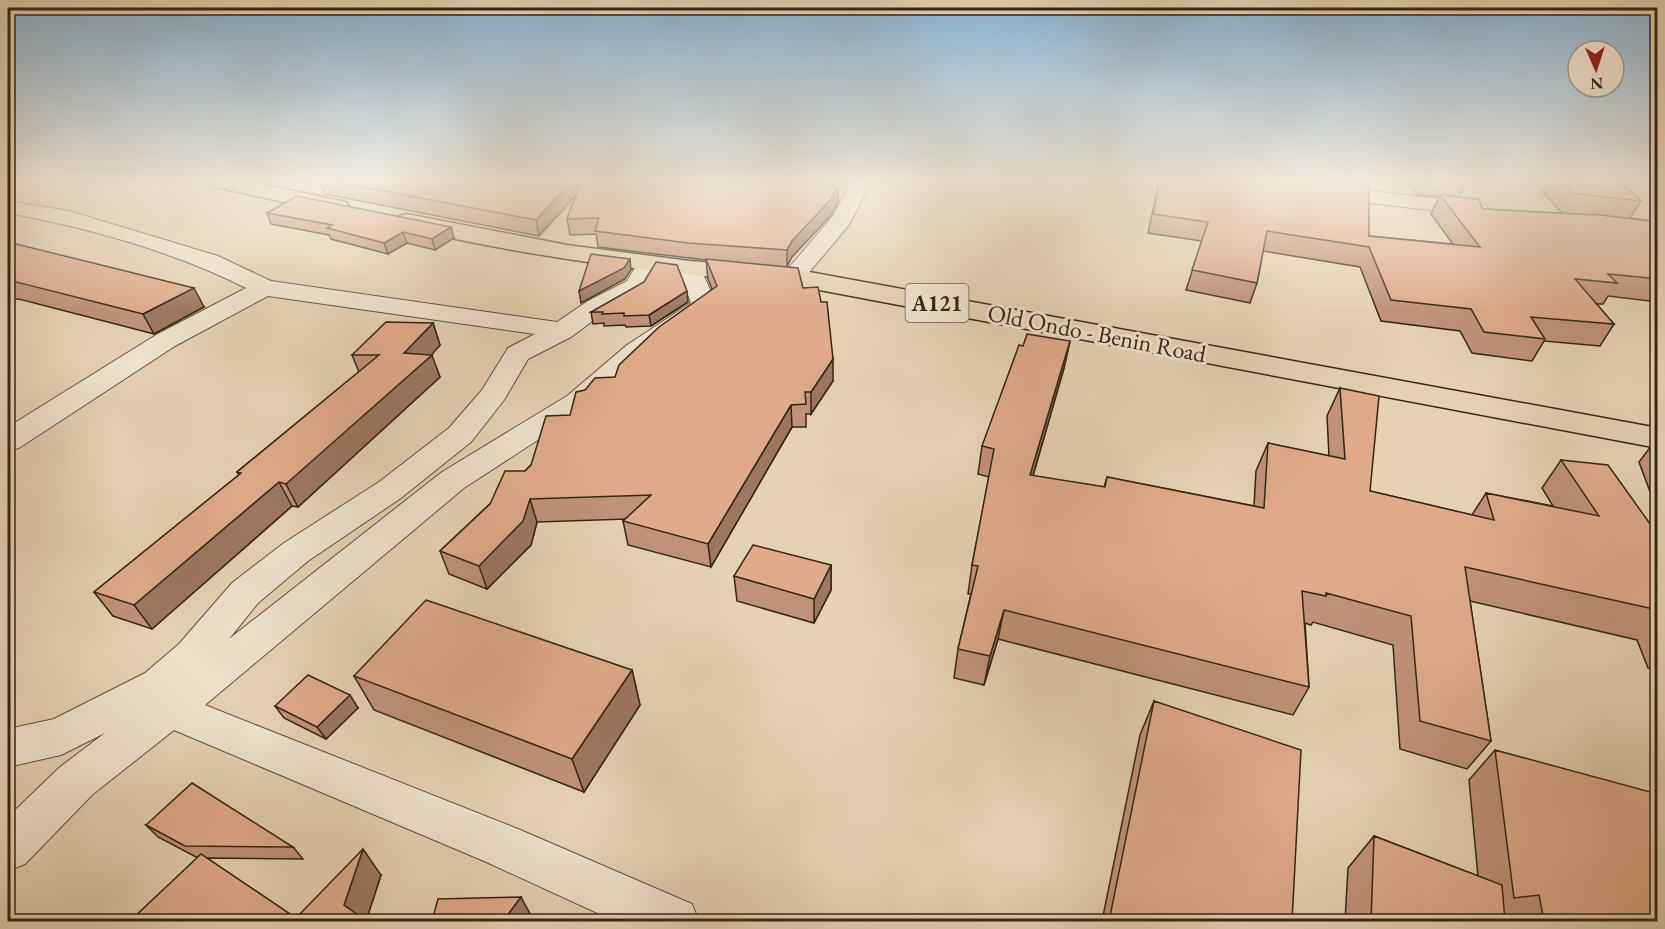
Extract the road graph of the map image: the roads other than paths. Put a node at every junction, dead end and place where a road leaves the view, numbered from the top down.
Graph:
1 (89, 224) edge
2 (427, 224) edge
3 (838, 224) edge
4 (649, 263) junction
5 (690, 268) junction
6 (793, 277) junction
7 (265, 288) junction
8 (562, 331) junction
9 (1658, 438) edge
10 (8, 441) edge
11 (170, 709) junction
12 (8, 748) edge
13 (8, 848) edge
14 (674, 921) edge

1 - 7 street
2 - 4 main road, Old Ondo - Benin Road / A121
3 - 6 street
4 - 5 main road, Old Ondo - Benin Road / A121
4 - 8 street
5 - 6 main road, Old Ondo - Benin Road / A121
5 - 11 street
6 - 9 main road, Old Ondo - Benin Road / A121
7 - 8 street
7 - 10 street
8 - 12 street
11 - 13 street
11 - 14 street

